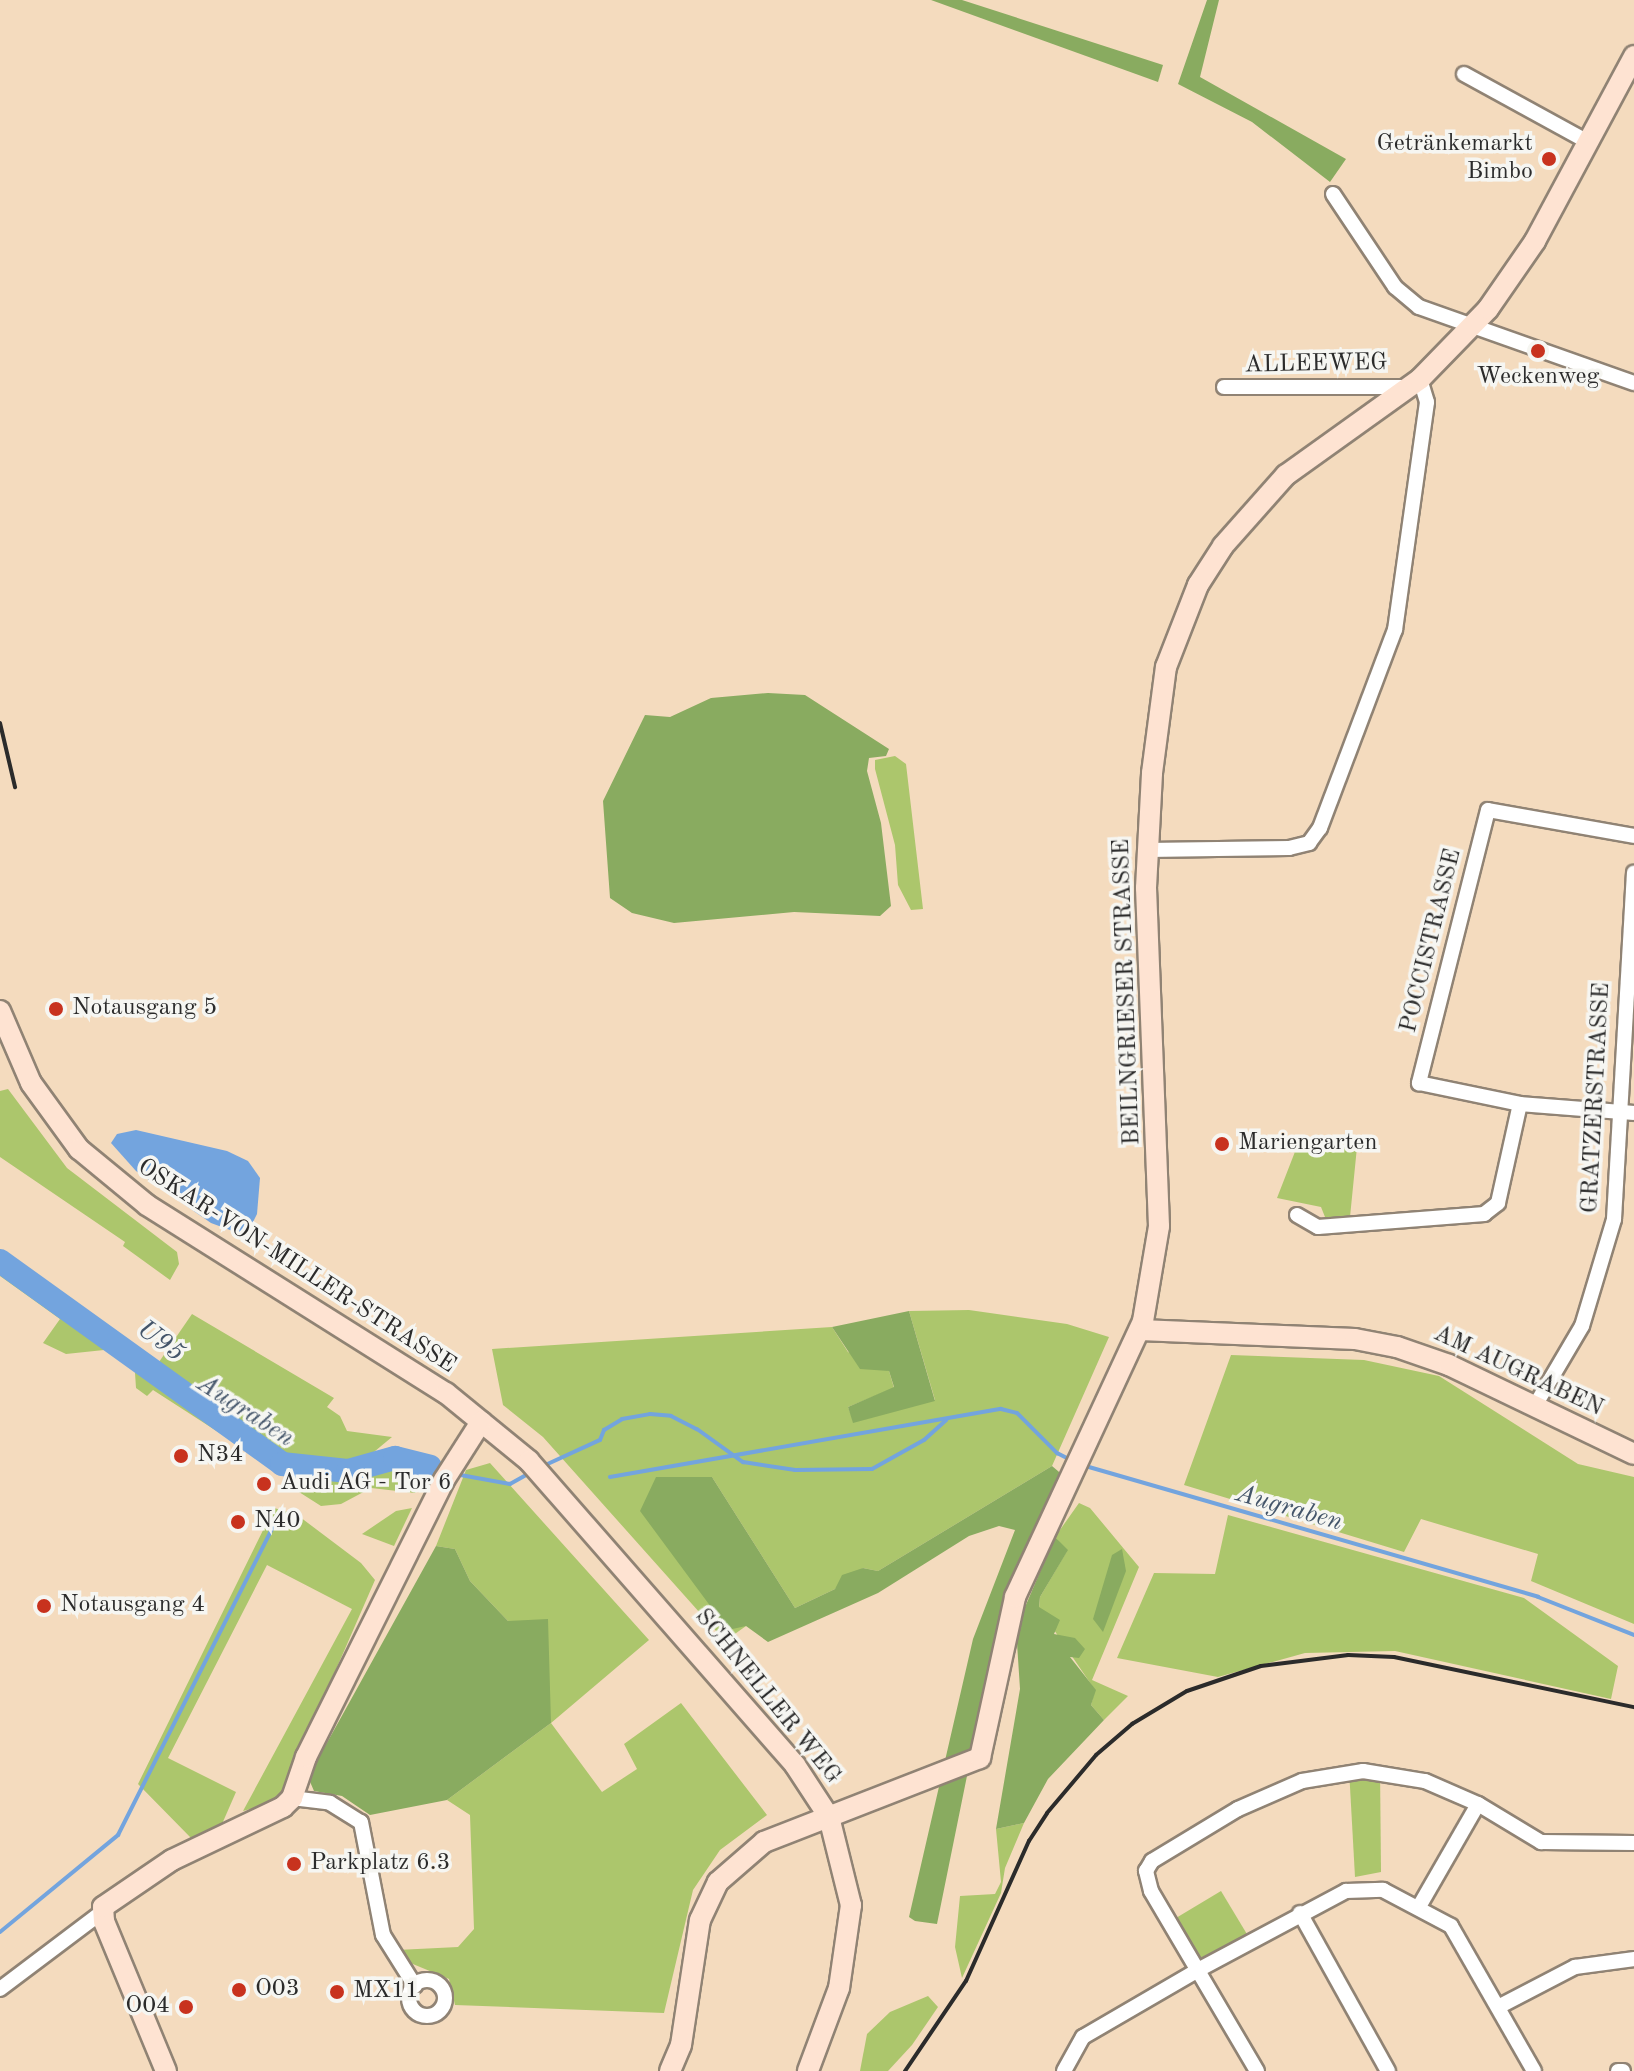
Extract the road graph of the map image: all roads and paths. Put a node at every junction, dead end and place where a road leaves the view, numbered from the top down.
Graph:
1 (1634, 56) edge
2 (1464, 74) dead end
3 (1588, 142) junction
4 (1333, 194) dead end
5 (1476, 324) junction
6 (1414, 383) junction
7 (1634, 383) edge
8 (1224, 387) dead end
9 (1634, 836) edge
10 (1147, 850) junction
11 (1634, 873) edge
12 (0, 1011) edge
13 (1520, 1104) junction
14 (1618, 1113) junction
15 (1634, 1113) edge
16 (1297, 1215) dead end
17 (1140, 1330) junction
18 (1536, 1404) junction
19 (481, 1422) junction
20 (1634, 1454) edge
21 (292, 1798) junction
22 (1478, 1804) junction
23 (829, 1817) junction
24 (1634, 1843) edge
25 (1420, 1905) junction
26 (101, 1913) junction
27 (1300, 1913) junction
28 (1634, 1959) edge
29 (1198, 1970) junction
30 (415, 1986) dead end
31 (0, 1989) edge
32 (1500, 2006) junction
33 (166, 2071) edge
34 (670, 2071) edge
35 (808, 2071) edge
36 (1064, 2071) edge
37 (1257, 2071) edge
38 (1388, 2071) edge
39 (1534, 2071) edge

1 - 3 main road, BEILNGRIESER STRASSE
2 - 3 street
3 - 5 main road, BEILNGRIESER STRASSE
4 - 5 street
5 - 6 main road, BEILNGRIESER STRASSE
5 - 7 street
6 - 8 street, ALLEEWEG
6 - 10 main road, BEILNGRIESER STRASSE
6 - 10 street
9 - 13 street, POCCISTRASSE
10 - 17 main road, BEILNGRIESER STRASSE
11 - 14 street, GRATZERSTRASSE
12 - 19 main road, OSKAR-VON-MILLER-STRASSE
13 - 14 street
13 - 16 street
14 - 15 street
14 - 18 street, GRATZERSTRASSE
17 - 18 main road, AM AUGRABEN
17 - 23 main road, BEILNGRIESER STRASSE
18 - 20 main road, AM AUGRABEN
19 - 21 main road
19 - 23 main road, SCHNELLER WEG
21 - 26 main road
21 - 30 street
22 - 24 street
22 - 25 street
22 - 29 street
23 - 34 main road
23 - 35 main road, SCHNELLER WEG
25 - 27 street
25 - 32 street
26 - 31 street
26 - 33 main road
27 - 29 street
27 - 38 street
28 - 32 street
29 - 36 street
29 - 37 street
32 - 39 street

